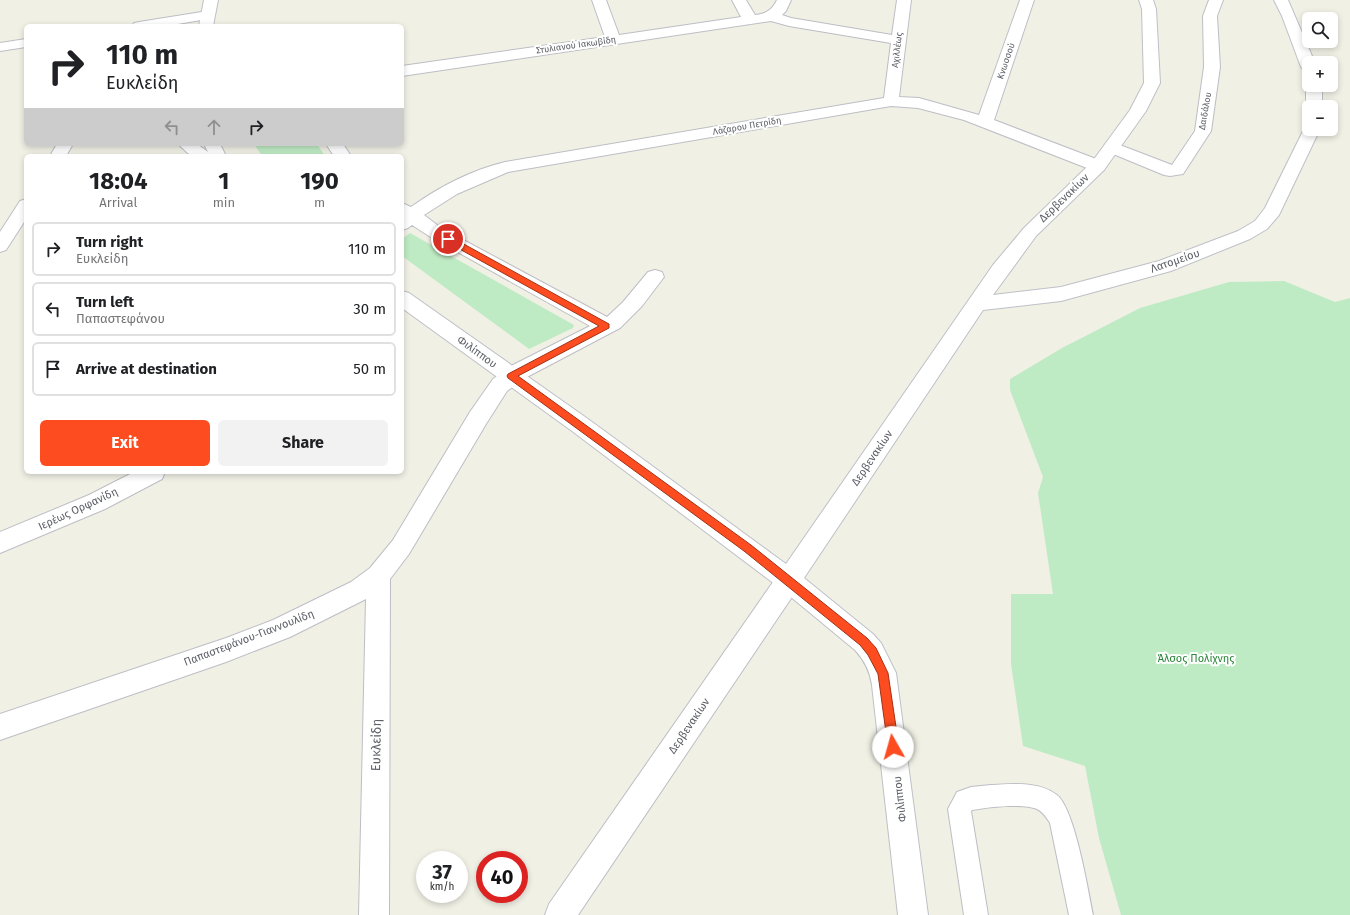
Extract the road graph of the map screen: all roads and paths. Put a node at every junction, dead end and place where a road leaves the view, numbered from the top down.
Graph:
1 (211, 0) edge
2 (599, 0) edge
3 (739, 0) edge
4 (784, 0) edge
5 (904, 0) edge
6 (1027, 0) edge
7 (1146, 0) edge
8 (1216, 0) edge
9 (1281, 0) edge
10 (770, 16) junction
11 (207, 20) edge
12 (750, 20) junction
13 (162, 24) edge
14 (613, 40) junction
15 (898, 40) junction
16 (24, 43) edge
17 (0, 47) edge
18 (1305, 56) edge
19 (404, 71) edge
20 (891, 101) junction
21 (985, 122) junction
22 (1309, 136) edge
23 (189, 146) edge
24 (1112, 147) junction
25 (199, 154) edge
26 (1098, 166) junction
27 (24, 208) edge
28 (405, 216) edge
29 (0, 246) edge
30 (655, 277) dead end
31 (404, 299) edge
32 (978, 304) junction
33 (606, 326) junction
34 (511, 376) junction
35 (150, 474) edge
36 (0, 543) edge
37 (378, 576) junction
38 (789, 580) junction
39 (0, 727) edge
40 (374, 915) edge
41 (560, 915) edge
42 (913, 915) edge
43 (976, 915) edge
44 (1081, 915) edge

1 - 11 street
2 - 14 street
3 - 12 street
4 - 10 street
5 - 15 street, Αχιλλέως
6 - 21 street, Κνωσσού
7 - 24 street, Δερβενακίων
8 - 24 street, Δαιδάλου
9 - 18 street
10 - 12 street, Στυλιανού Ιακωβίδη
10 - 15 street
11 - 13 street
12 - 14 street, Στυλιανού Ιακωβίδη
14 - 19 street, Στυλιανού Ιακωβίδη
15 - 20 street, Αχιλλέως
16 - 17 street
20 - 21 street, Λάζαρου Πετρίδη
20 - 28 street, Λάζαρου Πετρίδη
21 - 26 street, Λάζαρου Πετρίδη
22 - 32 street, Λατομείου
23 - 25 street
24 - 26 street, Δερβενακίων
26 - 32 street, Δερβενακίων
27 - 29 street
28 - 33 street
30 - 33 street
31 - 34 street, Φιλίππου
32 - 38 street, Δερβενακίων
33 - 34 street
34 - 37 street, Παπαστεφάνου-Γιαννουλίδη
34 - 38 street, Φιλίππου
35 - 36 street, Ιερέως Ορφανίδη
37 - 39 street, Παπαστεφάνου-Γιαννουλίδη
37 - 40 street, Ευκλείδη
38 - 41 street, Δερβενακίων
38 - 42 street, Φιλίππου
43 - 44 lane

